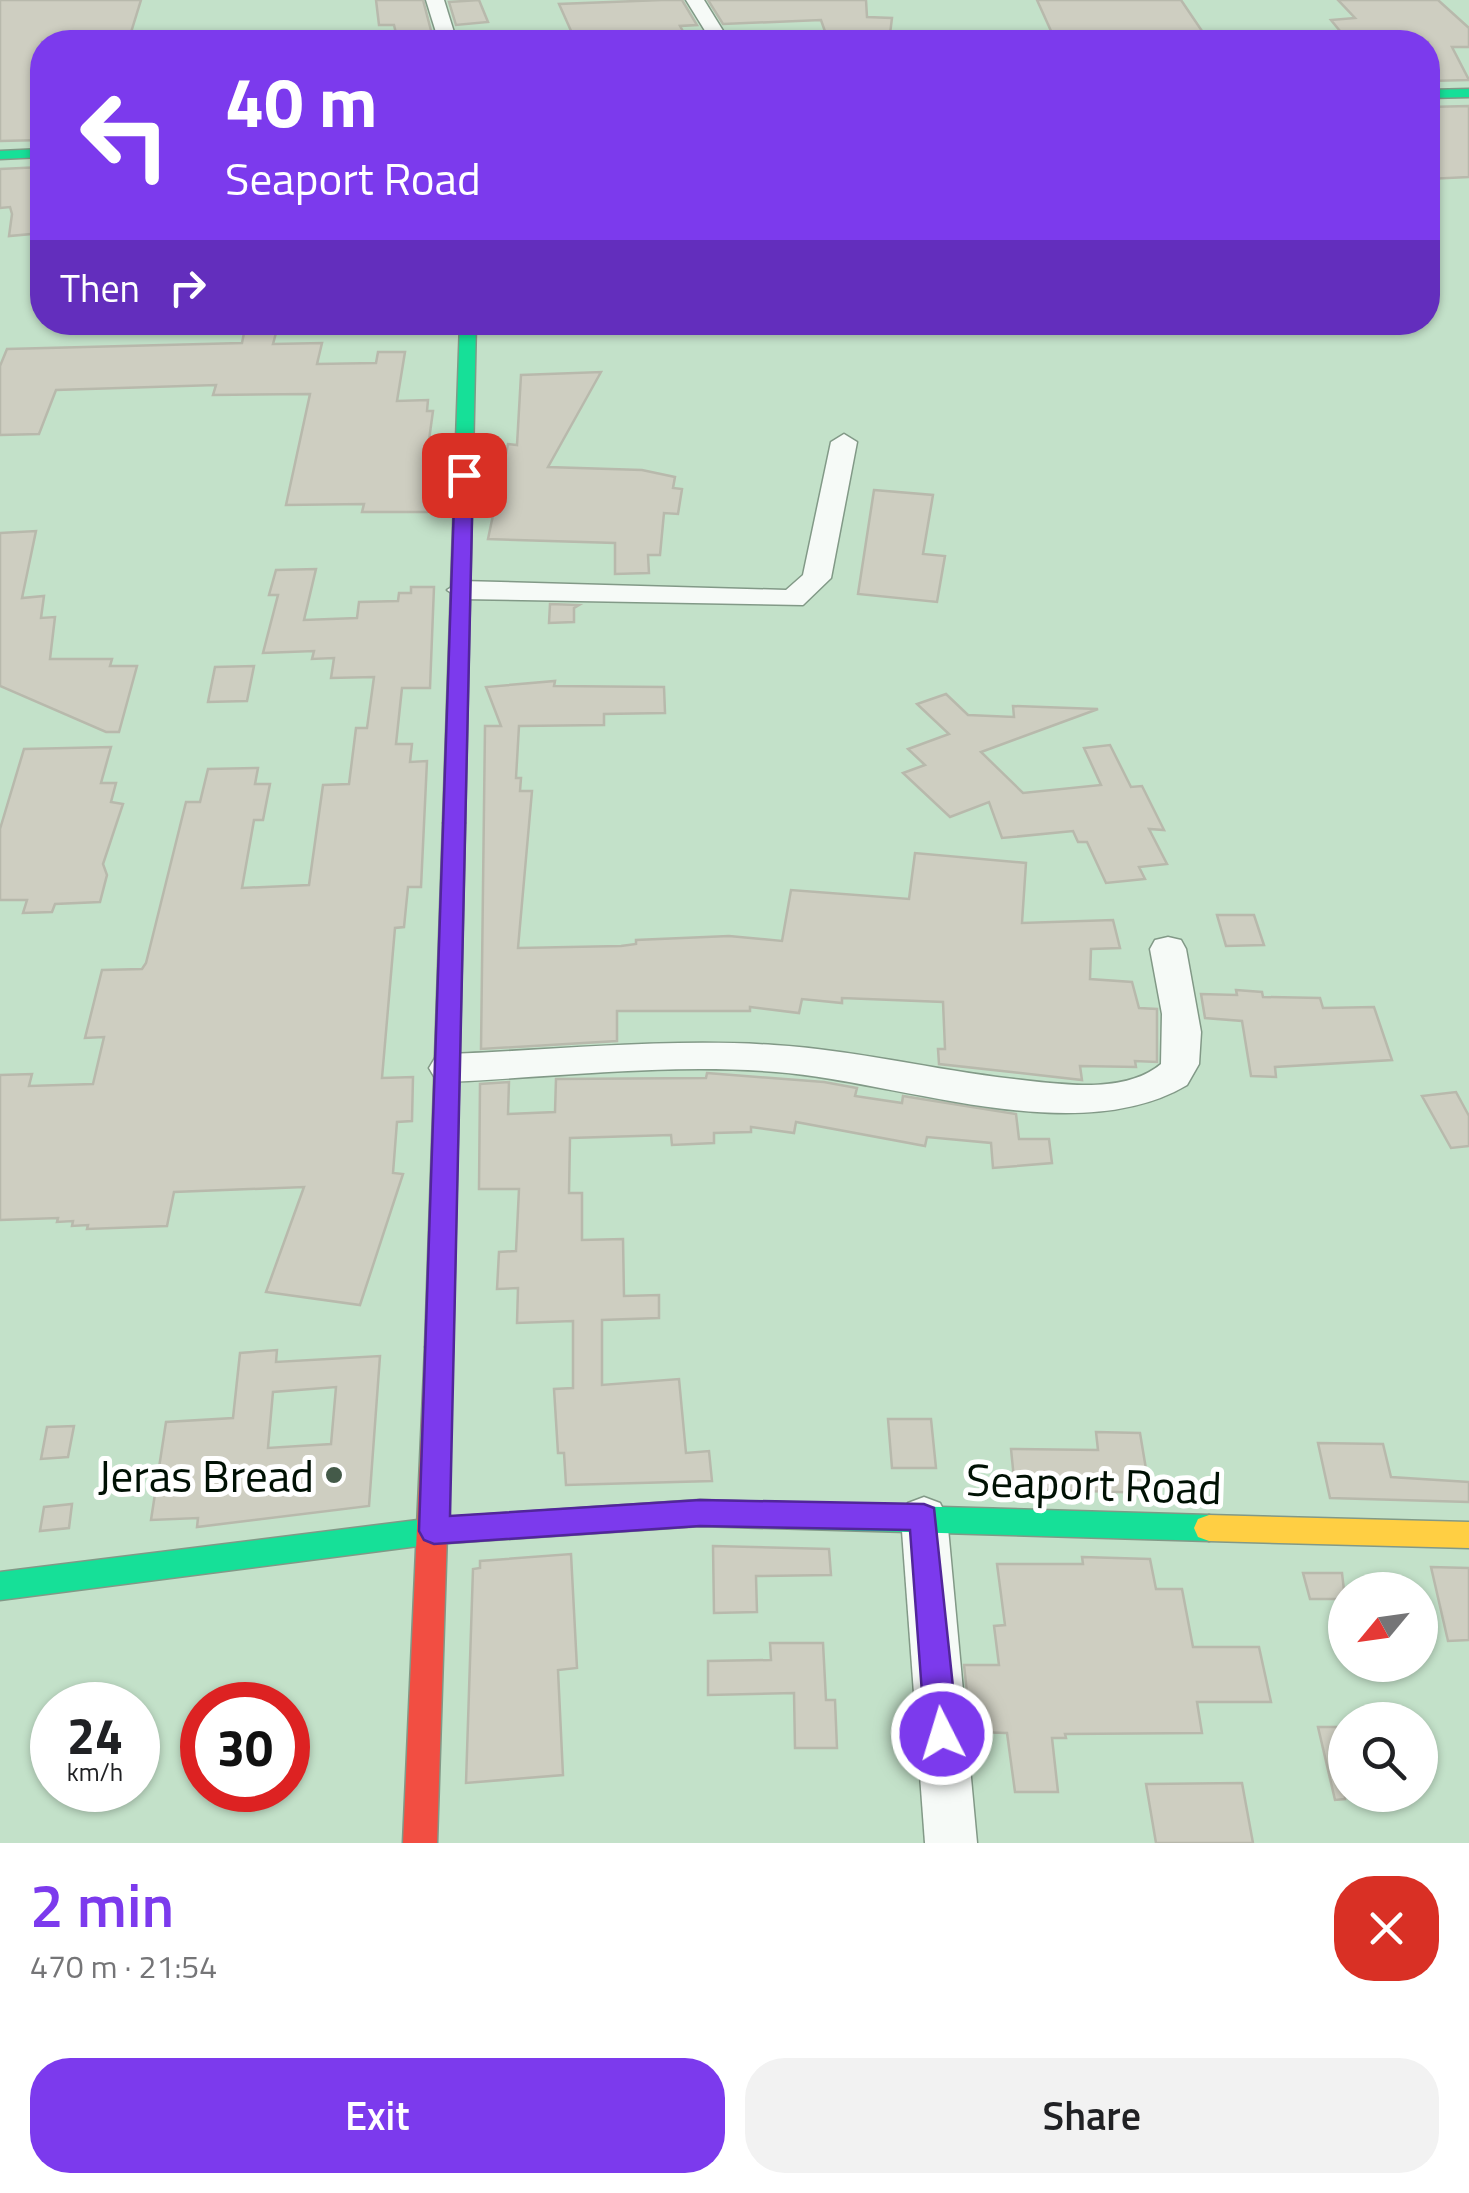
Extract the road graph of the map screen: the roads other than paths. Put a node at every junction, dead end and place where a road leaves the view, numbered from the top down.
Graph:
1 (435, 0) edge
2 (695, 0) edge
3 (444, 30) edge
4 (714, 30) edge
5 (1469, 92) edge
6 (1440, 93) edge
7 (30, 154) edge
8 (0, 155) edge
9 (468, 335) edge
10 (844, 442) dead end
11 (461, 590) junction
12 (1168, 950) dead end
13 (448, 1068) junction
14 (924, 1517) junction
15 (434, 1531) junction
16 (1469, 1535) edge
17 (0, 1586) edge
18 (420, 1843) edge
19 (951, 1843) edge

1 - 3 street
2 - 4 street
5 - 6 main road
7 - 8 main road
9 - 11 main road
10 - 11 street
11 - 13 main road
12 - 13 street
13 - 15 main road
14 - 15 main road, Seaport Road
14 - 16 main road, Seaport Road
14 - 19 street
15 - 17 main road, Seaport Road
15 - 18 main road

